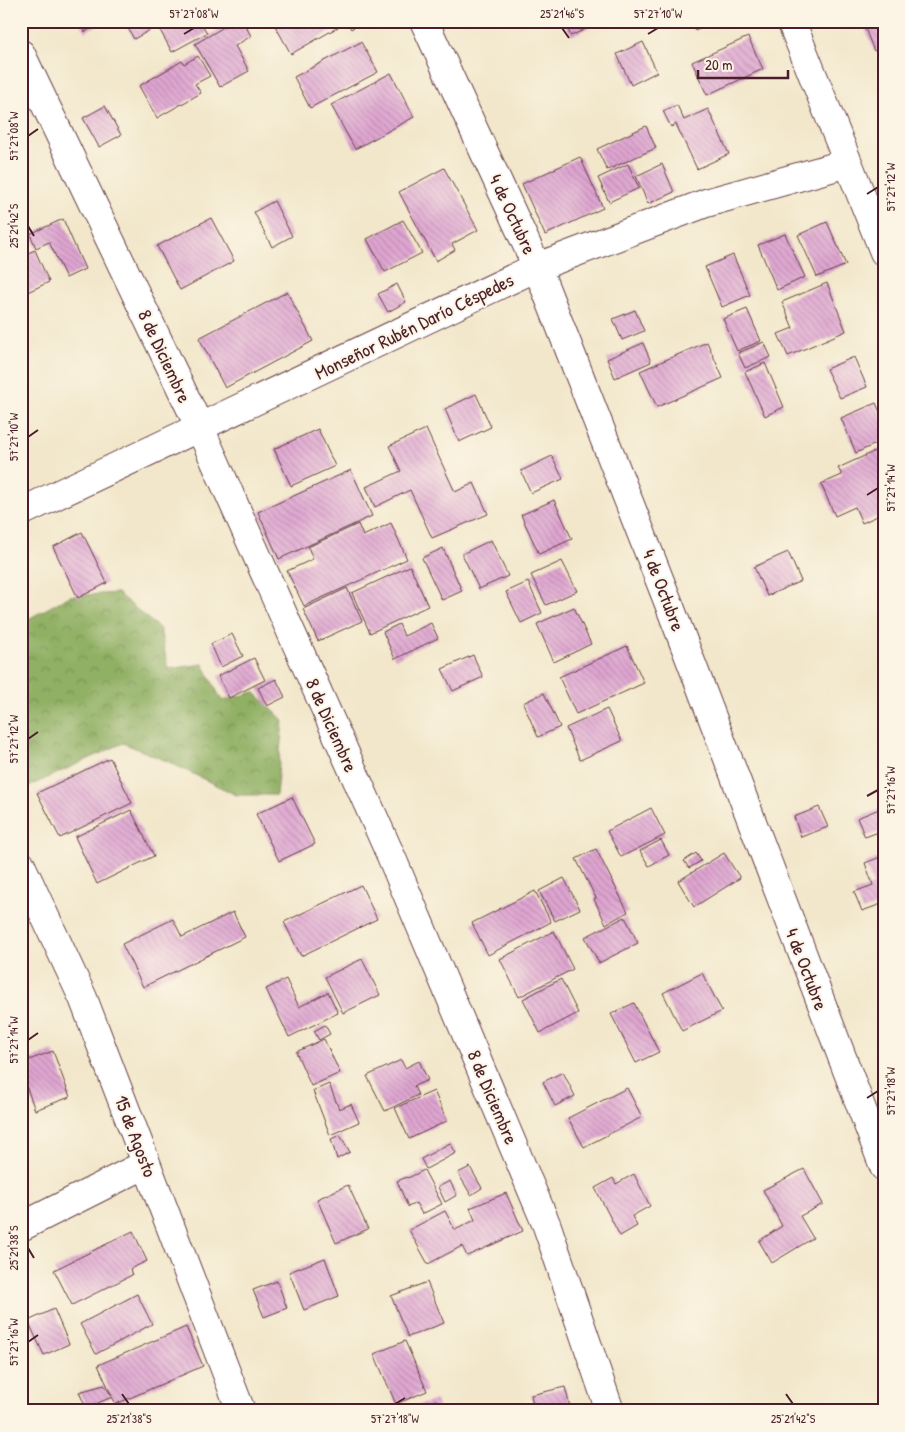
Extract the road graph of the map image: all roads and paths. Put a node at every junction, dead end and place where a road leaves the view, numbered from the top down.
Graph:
1 (424, 21) edge
2 (791, 21) edge
3 (21, 54) edge
4 (848, 163) junction
5 (884, 252) edge
6 (537, 267) junction
7 (200, 428) junction
8 (21, 512) edge
9 (21, 865) edge
10 (146, 1164) junction
11 (884, 1167) edge
12 (21, 1226) edge
13 (241, 1411) edge
14 (610, 1411) edge

1 - 6 street, 4 de Octubre
2 - 4 street
3 - 7 street, 8 de Diciembre
4 - 5 street
4 - 6 street, Monseñor Rubén Darío Céspedes
6 - 7 street, Monseñor Rubén Darío Céspedes
6 - 11 street, 4 de Octubre
7 - 8 street, Monseñor Rubén Darío Céspedes
7 - 14 street, 8 de Diciembre
9 - 10 street, 15 de Agosto
10 - 12 street
10 - 13 street, 15 de Agosto

